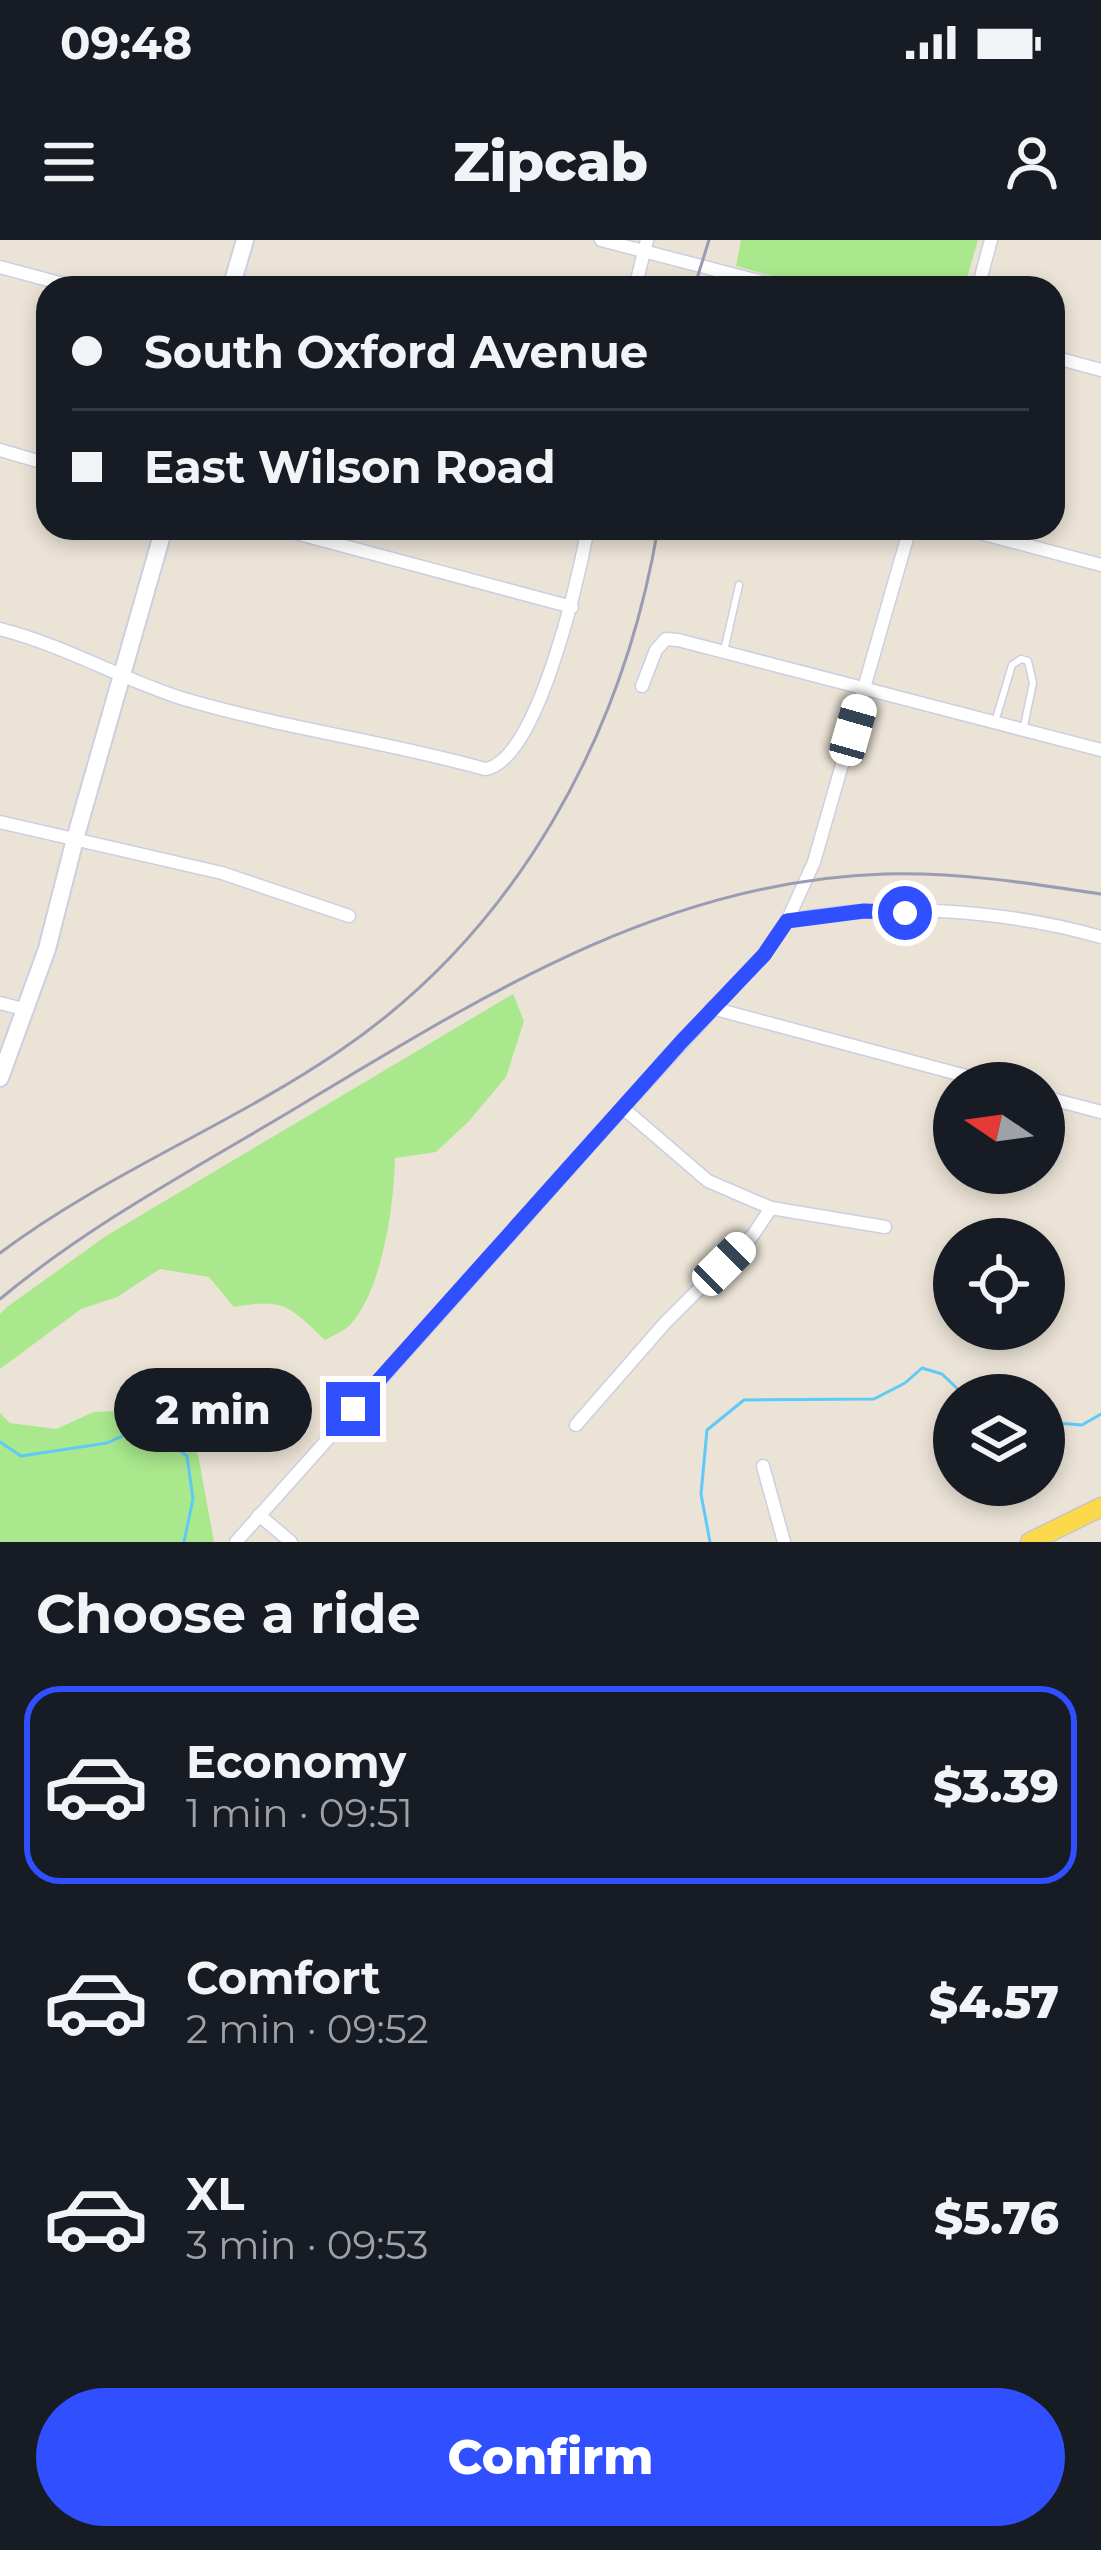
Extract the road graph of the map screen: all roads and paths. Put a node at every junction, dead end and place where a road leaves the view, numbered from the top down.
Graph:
1 (245, 240) edge
2 (601, 240) edge
3 (991, 240) edge
4 (645, 246) edge
5 (0, 267) edge
6 (234, 276) edge
7 (637, 276) edge
8 (744, 276) edge
9 (981, 276) edge
10 (36, 277) edge
11 (1065, 360) edge
12 (1101, 370) edge
13 (0, 450) edge
14 (36, 460) edge
15 (161, 540) edge
16 (322, 540) edge
17 (586, 540) edge
18 (907, 540) edge
19 (1007, 540) edge
20 (1101, 565) edge
21 (739, 585) dead end
22 (572, 607) junction
23 (0, 629) edge
24 (724, 651) junction
25 (122, 677) junction
26 (642, 686) dead end
27 (865, 687) junction
28 (995, 722) junction
29 (1023, 730) junction
30 (1101, 750) edge
31 (0, 822) edge
32 (75, 839) junction
33 (350, 916) dead end
34 (787, 921) junction
35 (1101, 937) edge
36 (0, 1003) edge
37 (712, 1008) junction
38 (27, 1010) junction
39 (933, 1067) edge
40 (0, 1078) edge
41 (1065, 1103) edge
42 (622, 1108) junction
43 (1101, 1112) edge
44 (771, 1208) junction
45 (885, 1227) dead end
46 (576, 1425) dead end
47 (763, 1466) dead end
48 (1101, 1507) edge
49 (259, 1515) junction
50 (236, 1542) edge
51 (291, 1542) edge
52 (784, 1542) edge
53 (1030, 1542) edge

1 - 6 street
2 - 4 street
3 - 9 street
4 - 7 street
4 - 8 street
5 - 10 street
11 - 12 street
13 - 14 street
15 - 25 street
16 - 22 street
17 - 22 street
18 - 27 street
19 - 20 street
21 - 24 lane
22 - 25 street
23 - 25 street
24 - 26 street
24 - 27 street
25 - 32 street
27 - 28 street
27 - 34 street
28 - 29 street
28 - 29 lane
29 - 30 street
31 - 32 street
32 - 33 street
32 - 38 street
34 - 35 street
34 - 37 street
36 - 38 street
37 - 39 street
37 - 42 street
38 - 40 street
41 - 43 street
42 - 44 street
42 - 49 street
44 - 45 street
44 - 46 street
47 - 52 street
48 - 53 main road
49 - 50 street
49 - 51 street

